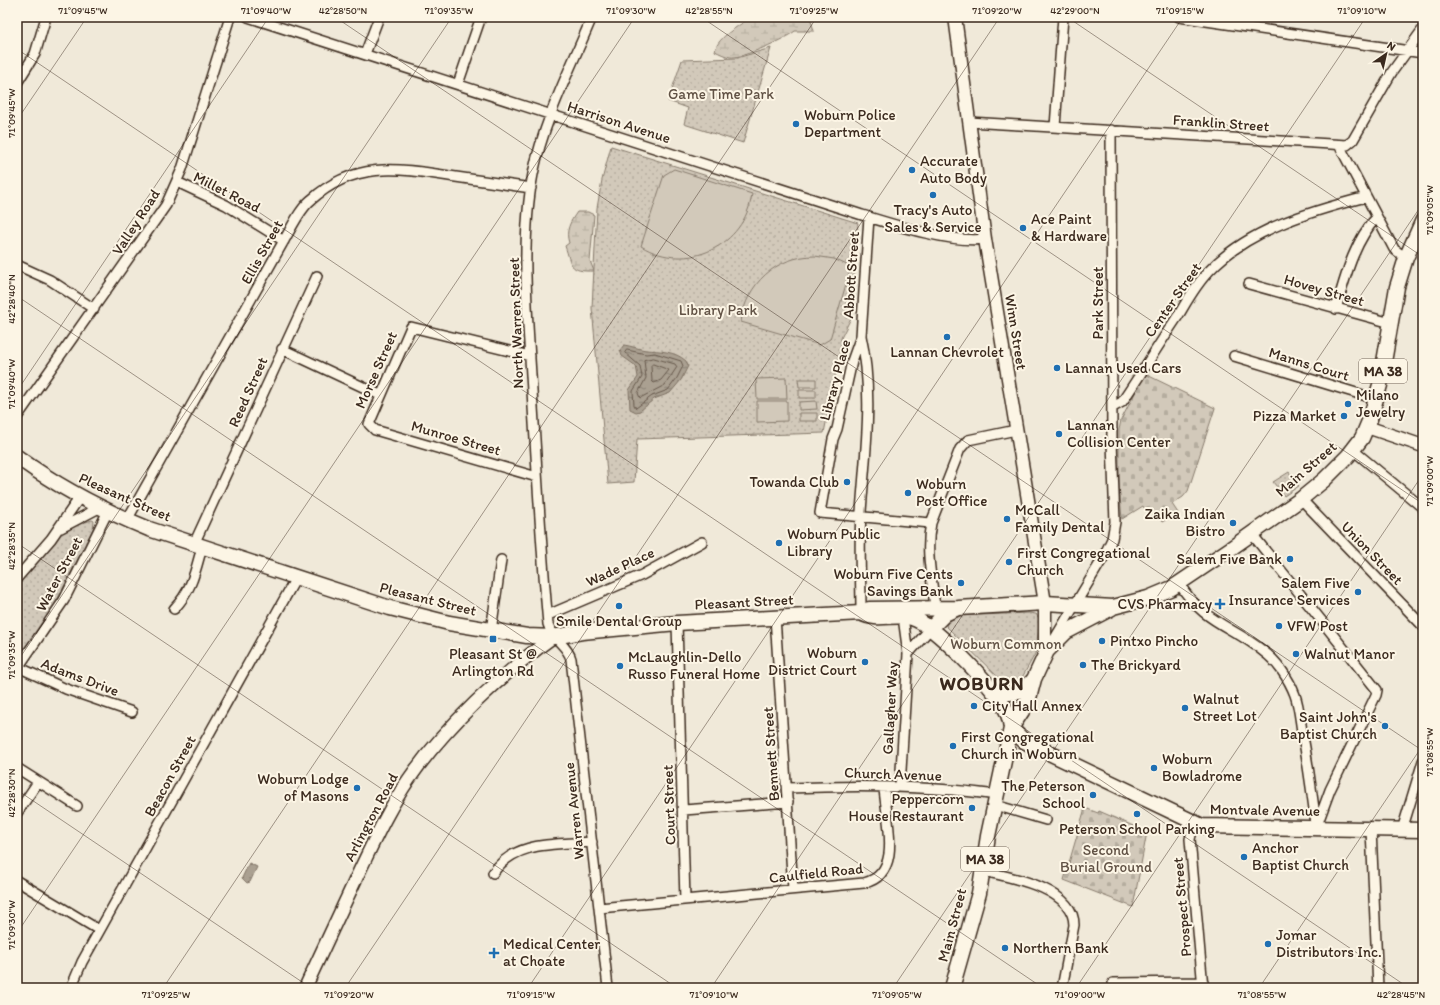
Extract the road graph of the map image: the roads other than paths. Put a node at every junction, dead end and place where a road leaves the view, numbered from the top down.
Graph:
1 (46, 17) edge
2 (230, 17) edge
3 (248, 17) edge
4 (379, 17) edge
5 (481, 17) edge
6 (592, 17) edge
7 (955, 17) edge
8 (1063, 17) edge
9 (1179, 17) edge
10 (1423, 30) edge
11 (1407, 50) junction
12 (1423, 53) edge
13 (365, 54) junction
14 (17, 84) edge
15 (458, 84) junction
16 (550, 115) junction
17 (969, 122) junction
18 (1055, 127) junction
19 (1111, 130) junction
20 (1339, 145) junction
21 (177, 182) junction
22 (531, 188) junction
23 (1366, 197) junction
24 (869, 217) junction
25 (1377, 217) junction
26 (1423, 220) edge
27 (1419, 238) edge
28 (985, 239) junction
29 (284, 241) junction
30 (1406, 258) junction
31 (17, 265) edge
32 (317, 276) dead end
33 (1249, 284) dead end
34 (94, 309) junction
35 (1336, 309) junction
36 (1391, 323) junction
37 (861, 336) junction
38 (282, 349) junction
39 (530, 356) junction
40 (1234, 356) dead end
41 (380, 395) junction
42 (1376, 399) junction
43 (1113, 407) junction
44 (17, 417) edge
45 (369, 426) joint
46 (1367, 427) junction
47 (1016, 430) junction
48 (1423, 446) edge
49 (1353, 450) junction
50 (17, 457) edge
51 (537, 476) junction
52 (80, 497) junction
53 (1301, 499) junction
54 (1423, 508) edge
55 (105, 509) junction
56 (861, 517) junction
57 (127, 520) junction
58 (931, 523) junction
59 (54, 534) junction
60 (1252, 534) junction
61 (702, 542) dead end
62 (198, 546) junction
63 (501, 560) dead end
64 (17, 578) edge
65 (296, 578) junction
66 (1179, 583) junction
67 (1045, 603) junction
68 (1074, 605) junction
69 (935, 607) junction
70 (1113, 607) junction
71 (958, 608) junction
72 (174, 610) dead end
73 (861, 613) junction
74 (548, 615) junction
75 (903, 617) junction
76 (775, 618) junction
77 (677, 623) junction
78 (1423, 626) edge
79 (930, 629) junction
80 (491, 631) junction
81 (553, 637) junction
82 (1047, 651) junction
83 (908, 654) junction
84 (18, 668) edge
85 (1034, 679) junction
86 (986, 683) junction
87 (132, 712) dead end
88 (1011, 728) junction
89 (1423, 761) edge
90 (17, 768) edge
91 (38, 782) junction
92 (884, 786) junction
93 (900, 787) junction
94 (787, 788) junction
95 (996, 800) junction
96 (788, 802) junction
97 (77, 806) dead end
98 (684, 810) junction
99 (17, 813) edge
100 (1046, 820) dead end
101 (1194, 824) junction
102 (1316, 828) junction
103 (1371, 829) junction
104 (1402, 830) junction
105 (1423, 830) edge
106 (592, 842) junction
107 (983, 871) junction
108 (493, 873) dead end
109 (17, 881) edge
110 (793, 889) junction
111 (685, 900) junction
112 (599, 908) junction
113 (99, 930) junction
114 (1113, 983) dead end
115 (1203, 985) edge
116 (71, 988) edge
117 (305, 988) edge
118 (608, 988) edge
119 (952, 988) edge
120 (1062, 988) edge
121 (1378, 988) edge

1 - 14 street
2 - 21 street, Valley Road
3 - 13 street, Harrison Avenue
4 - 13 street
5 - 15 street
6 - 16 street, North Warren Street
7 - 17 main road, Winn Street
8 - 18 street
9 - 11 street
10 - 11 street
11 - 12 street
11 - 20 street
13 - 15 street, Harrison Avenue
15 - 16 street, Harrison Avenue
16 - 22 street, North Warren Street
16 - 24 street, Harrison Avenue
17 - 18 street, Franklin Street
17 - 28 main road, Winn Street
18 - 19 street, Franklin Street
19 - 20 street, Franklin Street
19 - 43 street, Park Street
20 - 23 street
21 - 29 street, Millet Road
21 - 34 street, Valley Road
22 - 29 street, Ellis Street
22 - 39 street, North Warren Street
23 - 25 street
23 - 43 street, Center Street
24 - 28 street, Harrison Avenue
24 - 37 street, Abbott Street
25 - 30 street
25 - 35 street
26 - 27 main road, Main Street / MA 38
27 - 30 main road, Main Street / MA 38
28 - 47 main road, Winn Street
29 - 57 street, Ellis Street
30 - 36 main road, Main Street / MA 38
31 - 34 street
32 - 38 street
33 - 35 street, Hovey Street
34 - 44 street, Valley Road
35 - 36 street, Hovey Street
36 - 42 main road, Main Street / MA 38
37 - 56 street, Library Place
37 - 56 street, Library Place
38 - 41 street, Reed Street
38 - 62 street, Reed Street
39 - 41 street, Morse Street
39 - 51 street, North Warren Street
40 - 42 street, Manns Court
41 - 45 street, Morse Street
42 - 46 main road, Main Street / MA 38
43 - 68 street, Park Street
45 - 51 street, Munroe Street
46 - 48 main road
46 - 49 main road, Main Street / MA 38
47 - 58 street
47 - 67 main road, Winn Street
49 - 53 main road, Main Street / MA 38
49 - 54 street
50 - 52 main road, Pleasant Street
51 - 74 street, North Warren Street
52 - 55 main road, Pleasant Street
52 - 59 street
53 - 60 main road, Main Street / MA 38
53 - 78 street, Union Street
55 - 57 main road, Pleasant Street
55 - 59 street
55 - 84 street, Water Street
56 - 58 street
56 - 73 street
57 - 62 main road, Pleasant Street
58 - 69 street
59 - 64 street
60 - 66 main road, Main Street / MA 38
60 - 102 street
61 - 74 street, Wade Place
62 - 65 main road, Pleasant Street
62 - 72 street, Reed Street
63 - 80 street
65 - 80 main road, Pleasant Street
65 - 113 street, Beacon Street
66 - 70 main road, Main Street / MA 38
66 - 102 street
67 - 68 main road, Main Street / MA 38
67 - 71 main road, Pleasant Street / MA 38
67 - 82 main road, Winn Street
68 - 70 main road, Main Street / MA 38
68 - 82 street, Park Street
69 - 71 main road, Pleasant Street
69 - 73 main road, Pleasant Street
70 - 82 main road, Main Street / MA 38
71 - 79 main road, MA 38
73 - 75 main road, Pleasant Street
73 - 76 main road, Pleasant Street
74 - 81 street, North Warren Street
75 - 79 main road, Pleasant Street
75 - 83 street, Gallagher Way
76 - 77 main road, Pleasant Street
76 - 94 street, Bennett Street
77 - 81 main road, Pleasant Street
77 - 98 street, Court Street
79 - 83 street, Gallagher Way
79 - 86 main road, MA 38
80 - 81 main road, Pleasant Street
81 - 106 street, Warren Avenue
81 - 117 main road, Arlington Road
82 - 85 main road, Main Street / MA 38
83 - 93 street, Gallagher Way
84 - 87 street, Adams Drive
85 - 86 main road
85 - 88 main road, Main Street / MA 38
86 - 88 main road, MA 38
88 - 95 main road, Main Street / MA 38
88 - 101 main road, Montvale Avenue
89 - 104 street
90 - 91 street
91 - 97 street
91 - 99 street
92 - 93 street, Church Avenue
92 - 94 street, Church Avenue
92 - 110 street, Caulfield Road
93 - 95 street, Church Avenue
94 - 96 street, Bennett Street
95 - 100 street, Church Avenue
95 - 107 main road, Main Street / MA 38
96 - 98 street
96 - 110 street, Bennett Street
98 - 111 street, Court Street
101 - 102 main road, Montvale Avenue
101 - 115 street, Prospect Street
102 - 103 main road, Montvale Avenue
103 - 104 main road, Montvale Avenue
103 - 121 street
104 - 105 main road, Montvale Avenue
106 - 108 street
106 - 112 street, Warren Avenue
107 - 119 main road, Main Street / MA 38
107 - 120 street
109 - 113 street
110 - 111 street, Caulfield Road
111 - 112 street
112 - 118 street, Warren Avenue
113 - 116 street, Beacon Street
114 - 115 street

